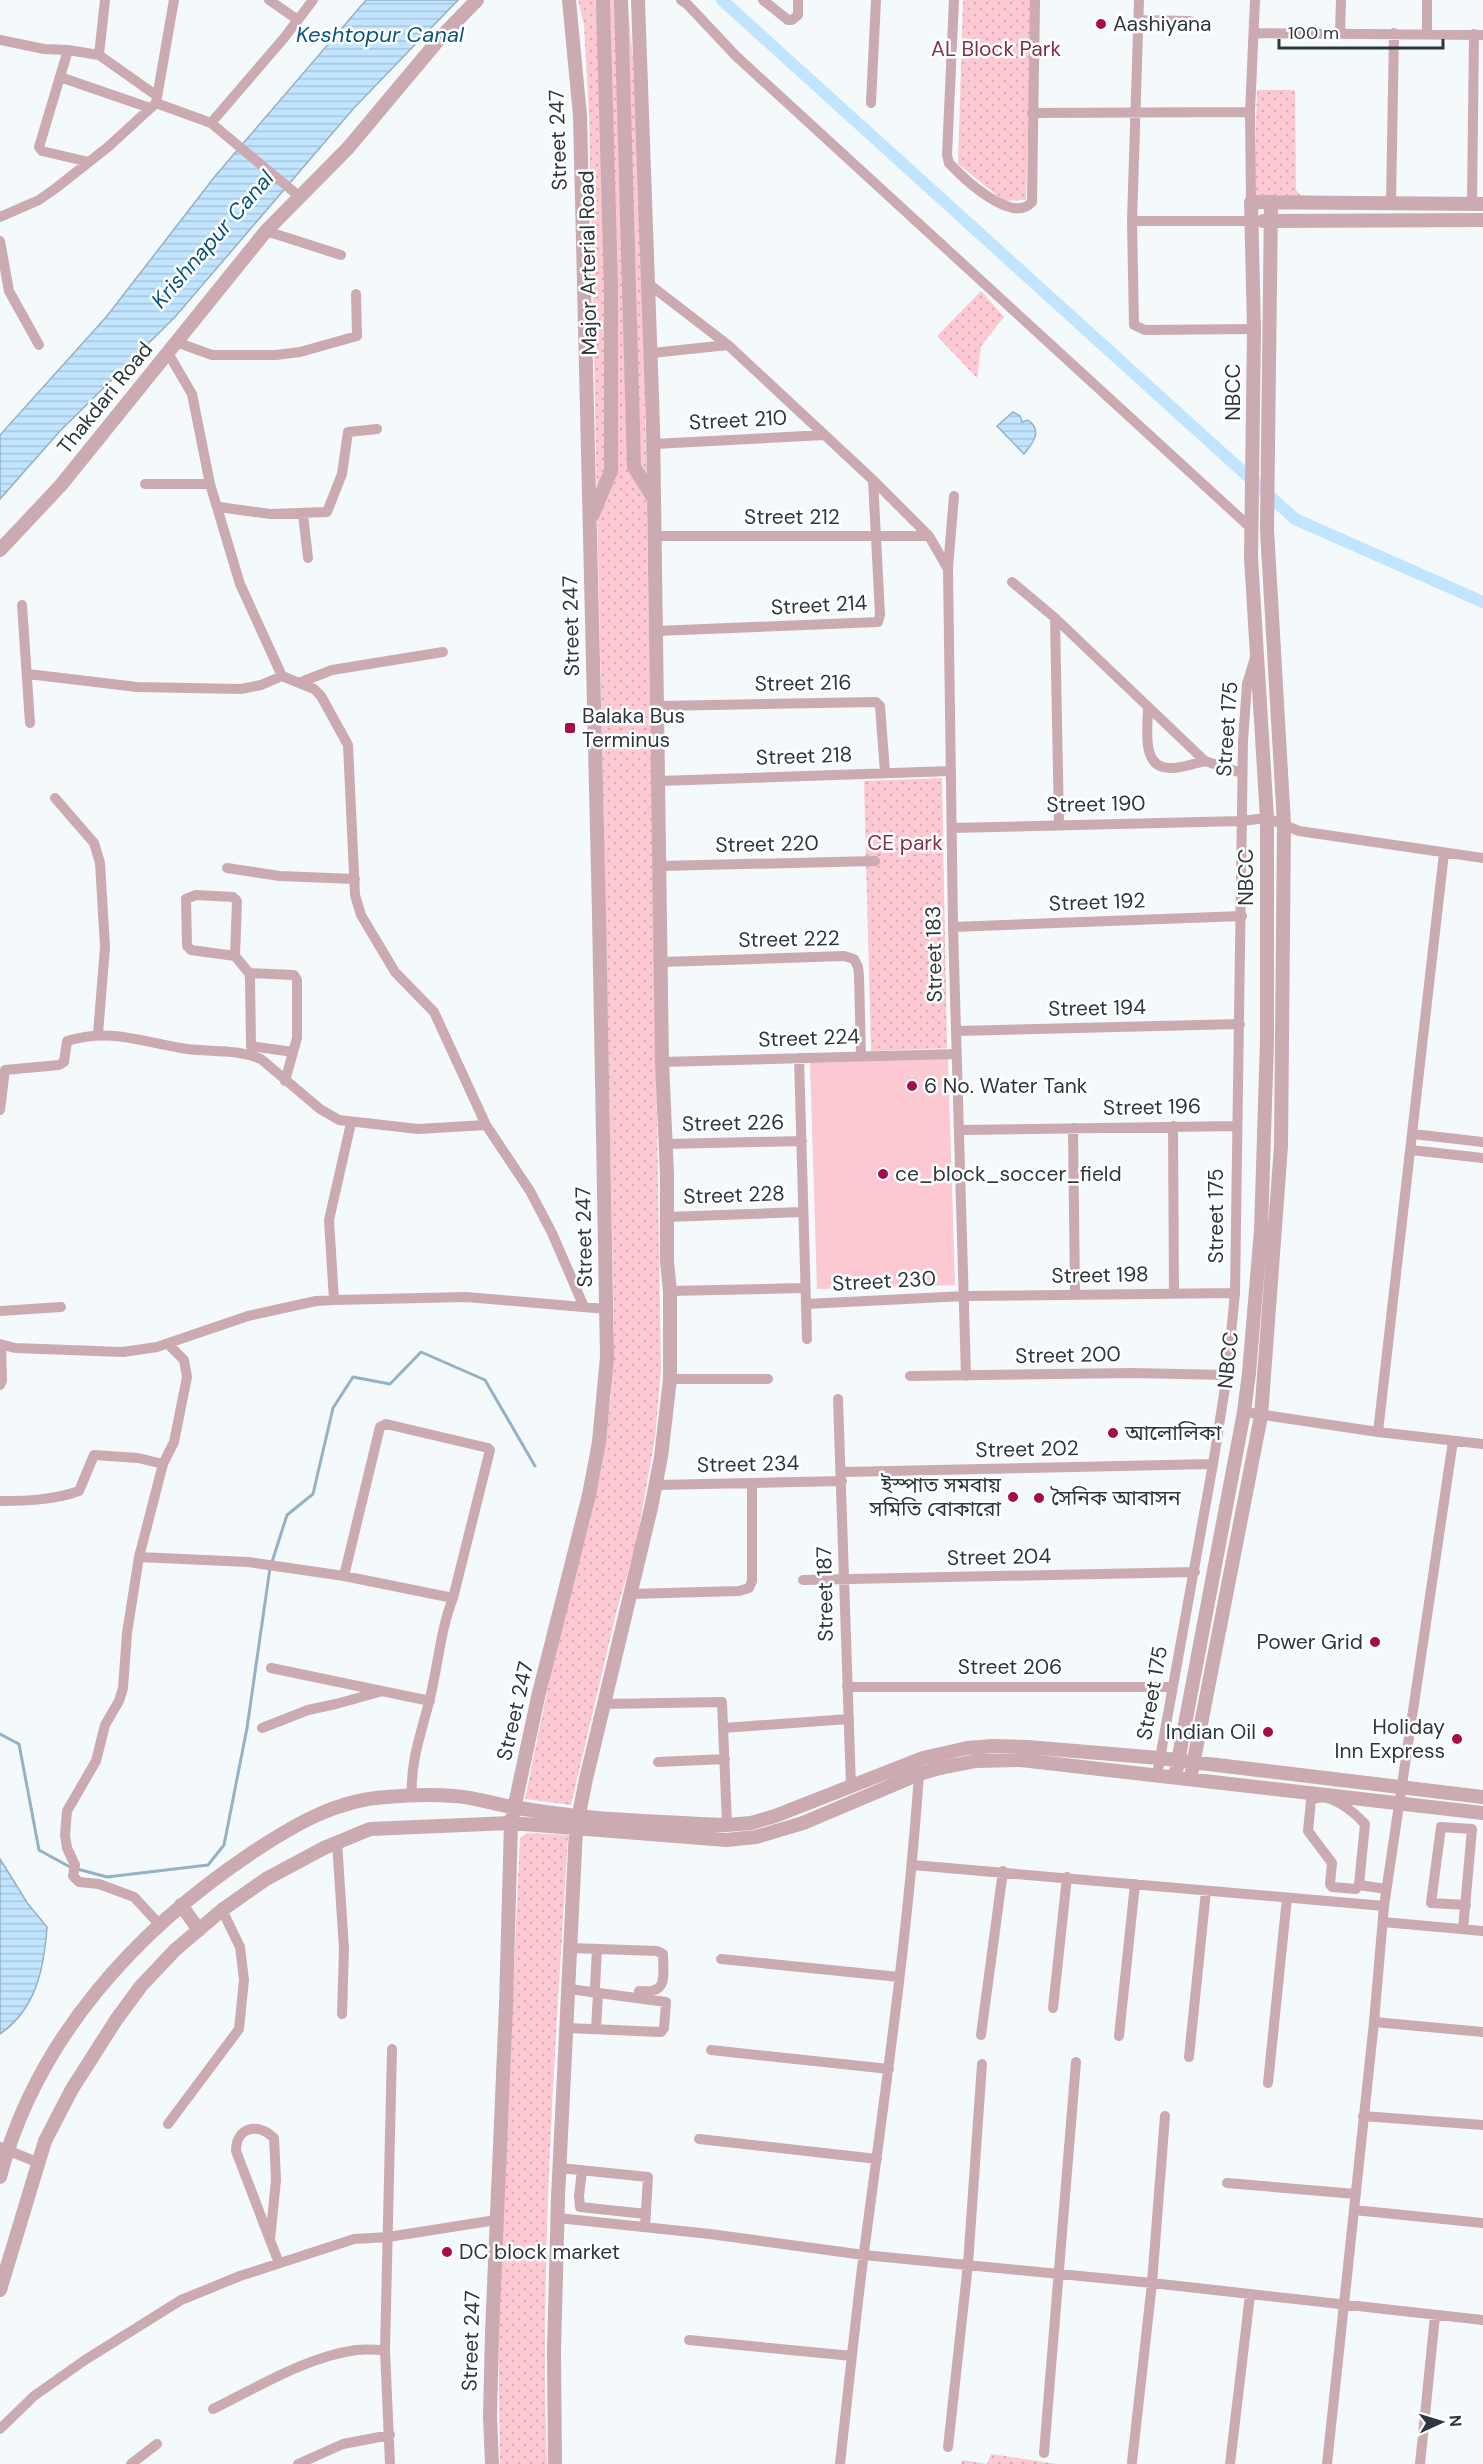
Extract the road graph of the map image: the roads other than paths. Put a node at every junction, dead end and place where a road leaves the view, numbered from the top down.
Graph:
1 (105, 0) edge
2 (174, 0) edge
3 (269, 0) edge
4 (313, 0) edge
5 (477, 0) edge
6 (569, 0) edge
7 (603, 0) edge
8 (621, 0) edge
9 (638, 0) edge
10 (681, 0) edge
11 (763, 0) edge
12 (798, 0) edge
13 (876, 0) edge
14 (954, 0) edge
15 (1035, 0) edge
16 (1139, 0) edge
17 (1255, 0) edge
18 (1341, 0) edge
19 (1427, 0) edge
20 (298, 20) junction
21 (1138, 20) junction
22 (1190, 21) dead end
23 (1254, 33) junction
24 (1340, 33) junction
25 (1394, 33) junction
26 (1427, 34) junction
27 (1478, 35) edge
28 (0, 40) edge
29 (68, 50) junction
30 (99, 55) junction
31 (60, 77) junction
32 (155, 102) junction
33 (871, 103) dead end
34 (1135, 112) junction
35 (1250, 112) junction
36 (1032, 113) junction
37 (211, 123) junction
38 (89, 162) junction
39 (295, 193) junction
40 (1251, 202) junction
41 (1271, 202) junction
42 (1391, 203) junction
43 (1478, 204) edge
44 (0, 217) edge
45 (1271, 220) junction
46 (1483, 220) edge
47 (1132, 221) junction
48 (1252, 221) junction
49 (266, 231) junction
50 (0, 241) edge
51 (341, 255) dead end
52 (650, 285) junction
53 (356, 294) dead end
54 (1254, 329) junction
55 (39, 345) dead end
56 (728, 345) junction
57 (172, 348) junction
58 (652, 353) junction
59 (377, 429) dead end
60 (824, 435) junction
61 (654, 444) junction
62 (873, 480) junction
63 (145, 484) dead end
64 (210, 484) junction
65 (954, 496) dead end
66 (1253, 496) junction
67 (655, 500) junction
68 (1267, 500) junction
69 (219, 507) junction
70 (303, 514) junction
71 (590, 522) junction
72 (1252, 525) junction
73 (656, 536) junction
74 (929, 536) junction
75 (877, 537) junction
76 (0, 550) edge
77 (308, 558) dead end
78 (948, 569) junction
79 (1012, 582) dead end
80 (22, 604) dead end
81 (1055, 618) junction
82 (656, 631) junction
83 (444, 652) dead end
84 (1257, 652) junction
85 (28, 674) junction
86 (282, 676) junction
87 (302, 682) junction
88 (659, 706) junction
89 (1148, 707) junction
90 (30, 723) dead end
91 (1205, 761) junction
92 (951, 771) junction
93 (885, 772) junction
94 (1242, 773) junction
95 (659, 781) junction
96 (55, 798) dead end
97 (1267, 818) junction
98 (1241, 821) junction
99 (1059, 824) junction
100 (1284, 824) junction
101 (952, 828) junction
102 (1444, 853) junction
103 (1483, 858) edge
104 (875, 861) dead end
105 (660, 866) junction
106 (227, 868) dead end
107 (355, 879) junction
108 (1242, 916) junction
109 (953, 927) junction
110 (235, 956) junction
111 (662, 962) junction
112 (249, 973) junction
113 (1240, 1024) junction
114 (956, 1031) junction
115 (98, 1035) junction
116 (293, 1052) junction
117 (956, 1054) junction
118 (861, 1056) junction
119 (799, 1058) junction
120 (662, 1062) junction
121 (2, 1071) edge
122 (285, 1081) junction
123 (0, 1110) edge
124 (351, 1123) junction
125 (486, 1125) junction
126 (1173, 1126) junction
127 (1237, 1126) junction
128 (1073, 1128) junction
129 (959, 1130) junction
130 (1413, 1134) junction
131 (802, 1141) junction
132 (1483, 1142) edge
133 (666, 1144) junction
134 (1411, 1150) junction
135 (1483, 1158) edge
136 (802, 1212) junction
137 (667, 1217) junction
138 (804, 1288) junction
139 (670, 1292) junction
140 (1235, 1293) junction
141 (1174, 1294) junction
142 (1076, 1295) junction
143 (965, 1296) junction
144 (334, 1300) junction
145 (806, 1304) junction
146 (61, 1307) dead end
147 (584, 1307) junction
148 (606, 1309) junction
149 (0, 1311) edge
150 (807, 1339) dead end
151 (168, 1344) junction
152 (1, 1345) edge
153 (1227, 1375) junction
154 (910, 1376) dead end
155 (966, 1376) junction
156 (768, 1378) dead end
157 (670, 1379) junction
158 (0, 1384) edge
159 (838, 1400) dead end
160 (1244, 1412) junction
161 (1261, 1416) junction
162 (1378, 1432) junction
163 (1453, 1441) junction
164 (1483, 1444) edge
165 (163, 1464) junction
166 (1214, 1464) junction
167 (842, 1476) junction
168 (752, 1483) junction
169 (656, 1485) junction
170 (0, 1501) edge
171 (139, 1557) junction
172 (1195, 1572) junction
173 (344, 1576) junction
174 (803, 1580) dead end
175 (844, 1580) junction
176 (630, 1594) junction
177 (453, 1598) junction
178 (271, 1668) dead end
179 (847, 1687) junction
180 (1172, 1687) junction
181 (381, 1691) junction
182 (430, 1701) junction
183 (603, 1704) junction
184 (849, 1719) junction
185 (262, 1728) dead end
186 (723, 1728) junction
187 (1160, 1758) junction
188 (725, 1759) junction
189 (1178, 1760) junction
190 (658, 1762) dead end
191 (1193, 1762) junction
192 (919, 1774) junction
193 (1157, 1775) junction
194 (1175, 1777) junction
195 (1191, 1779) junction
196 (1402, 1786) junction
197 (851, 1787) junction
198 (412, 1796) junction
199 (1483, 1797) edge
200 (1400, 1802) junction
201 (514, 1808) junction
202 (1447, 1808) junction
203 (1467, 1811) junction
204 (1483, 1813) edge
205 (577, 1822) junction
206 (511, 1823) junction
207 (727, 1825) junction
208 (1445, 1827) junction
209 (1465, 1828) junction
210 (337, 1842) junction
211 (913, 1865) junction
212 (1003, 1871) junction
213 (1067, 1877) junction
214 (1135, 1884) junction
215 (1359, 1885) junction
216 (1386, 1889) junction
217 (1206, 1891) junction
218 (1287, 1898) junction
219 (181, 1905) junction
220 (1466, 1905) junction
221 (1384, 1906) junction
222 (222, 1911) junction
223 (1383, 1922) junction
224 (160, 1925) junction
225 (1464, 1929) junction
226 (199, 1930) junction
227 (1483, 1931) edge
228 (570, 1948) junction
229 (597, 1949) junction
230 (721, 1959) dead end
231 (899, 1977) junction
232 (569, 1987) junction
233 (597, 1990) junction
234 (1053, 2008) dead end
235 (342, 2014) dead end
236 (1374, 2022) junction
237 (567, 2028) junction
238 (596, 2029) junction
239 (1483, 2032) edge
240 (981, 2035) dead end
241 (1119, 2036) dead end
242 (392, 2049) dead end
243 (711, 2050) dead end
244 (1189, 2057) dead end
245 (1076, 2062) dead end
246 (982, 2064) dead end
247 (889, 2069) junction
248 (1268, 2083) dead end
249 (1165, 2116) dead end
250 (1363, 2116) junction
251 (168, 2124) dead end
252 (1483, 2126) edge
253 (699, 2139) dead end
254 (4, 2149) edge
255 (877, 2159) junction
256 (39, 2163) junction
257 (560, 2168) junction
258 (582, 2170) junction
259 (0, 2176) edge
260 (1227, 2183) dead end
261 (1356, 2194) junction
262 (1354, 2210) junction
263 (646, 2214) junction
264 (558, 2218) junction
265 (495, 2220) junction
266 (1483, 2223) edge
267 (645, 2227) junction
268 (388, 2237) junction
269 (270, 2240) junction
270 (864, 2255) junction
271 (279, 2263) junction
272 (968, 2264) junction
273 (1059, 2273) junction
274 (1152, 2283) junction
275 (0, 2290) edge
276 (1250, 2295) junction
277 (1343, 2305) junction
278 (1435, 2316) junction
279 (1483, 2320) edge
280 (689, 2340) dead end
281 (385, 2350) junction
282 (852, 2356) junction
283 (213, 2409) dead end
284 (0, 2429) edge
285 (390, 2435) junction
286 (157, 2444) dead end
287 (948, 2447) dead end
288 (1044, 2453) dead end
289 (1132, 2462) dead end
290 (131, 2464) edge
291 (298, 2464) edge
292 (390, 2464) edge
293 (492, 2464) edge
294 (555, 2464) edge
295 (840, 2464) edge
296 (1230, 2464) edge
297 (1327, 2464) edge
298 (1420, 2464) edge

1 - 30 street
2 - 32 street
3 - 20 street
4 - 20 street
5 - 39 street, Thakdari Road
6 - 71 street, Street 247
7 - 71 street, Major Arterial Road
8 - 67 street, Major Arterial Road
9 - 52 street
10 - 72 street
11 - 12 street
13 - 33 street
14 - 36 street
15 - 36 street
16 - 21 street
17 - 23 street
18 - 24 street
19 - 26 street
20 - 37 street
21 - 22 street
21 - 34 street
23 - 24 street
23 - 35 street
24 - 25 street
25 - 26 street
25 - 42 street
26 - 27 street
27 - 43 street
28 - 29 street
29 - 30 street
29 - 31 street
30 - 32 street
31 - 32 street
31 - 38 street
32 - 37 street
32 - 38 street
34 - 35 street
34 - 36 street
34 - 47 street
35 - 40 street
37 - 39 street
38 - 44 street
39 - 49 street, Thakdari Road
40 - 41 street
40 - 48 street, NBCC
41 - 42 street
41 - 45 street
42 - 43 street
45 - 46 street
45 - 48 street
45 - 68 street
47 - 48 street
47 - 54 street
48 - 54 street, NBCC
49 - 51 street
49 - 57 street, Thakdari Road
50 - 55 street
52 - 56 street, Street 183
52 - 58 street
53 - 57 street
54 - 66 street, NBCC
56 - 58 street
56 - 60 street, Street 183
57 - 64 street
57 - 76 street, Thakdari Road
58 - 61 street
59 - 70 street
60 - 61 street, Street 210
60 - 62 street, Street 183
61 - 67 street
62 - 74 street, Street 183
62 - 75 street, Street 214
63 - 64 street
64 - 69 street
65 - 78 street
66 - 68 street
66 - 72 street, NBCC
67 - 73 street
68 - 100 street
69 - 70 street
69 - 86 street
70 - 77 street
71 - 148 street, Street 247
72 - 84 street, NBCC
73 - 75 street, Street 212
73 - 82 street
74 - 75 street, Street 212
74 - 78 street, Street 183
75 - 82 street, Street 214
78 - 92 street, Street 183
79 - 81 street
80 - 85 street
81 - 89 street
81 - 99 street
82 - 88 street
83 - 87 street
84 - 94 street, Street 175
84 - 97 street, NBCC
85 - 86 street
85 - 90 street
86 - 87 street
87 - 107 street
88 - 93 street, Street 216
88 - 95 street
89 - 91 street
89 - 91 street
91 - 94 street
92 - 93 street, Street 218
92 - 101 street, Street 183
93 - 95 street, Street 218
94 - 98 street, Street 175
95 - 105 street
96 - 115 street
97 - 98 street, Street 190
97 - 100 street
97 - 160 street, NBCC
98 - 99 street, Street 190
98 - 108 street, Street 175
99 - 101 street, Street 190
100 - 102 street
100 - 161 street
101 - 109 street, Street 183
102 - 103 street
102 - 130 street
104 - 105 street, Street 220
105 - 111 street
106 - 107 street
107 - 125 street
108 - 109 street, Street 192
108 - 113 street, Street 175
109 - 114 street, Street 183
110 - 110 street
110 - 112 street
111 - 118 street, Street 222
111 - 120 street
112 - 116 street
112 - 116 street
113 - 114 street, Street 194
113 - 127 street, Street 175
114 - 117 street, Street 183
115 - 121 street
115 - 122 street
116 - 122 street
117 - 118 street, Street 224
117 - 129 street, Street 183
118 - 119 street, Street 224
119 - 120 street, Street 224
119 - 131 street
120 - 133 street
121 - 123 street
122 - 124 street
124 - 125 street
124 - 144 street
125 - 147 street
126 - 127 street, Street 196
126 - 128 street, Street 196
126 - 141 street
127 - 140 street, Street 175
128 - 129 street, Street 196
128 - 142 street
129 - 143 street, Street 183
130 - 132 street
130 - 134 street
131 - 133 street, Street 226
131 - 136 street
133 - 137 street
134 - 135 street
134 - 162 street
136 - 137 street, Street 228
136 - 138 street
137 - 139 street
138 - 139 street, Street 230
138 - 145 street
139 - 157 street
140 - 141 street, Street 198
140 - 153 street, Street 175
141 - 142 street, Street 198
142 - 143 street, Street 198
143 - 145 street, Street 230
143 - 155 street, Street 183
144 - 147 street
144 - 151 street
145 - 150 street
146 - 149 street
147 - 148 street
148 - 201 street, Street 247
151 - 152 street
151 - 165 street
152 - 158 street
153 - 155 street, Street 200
153 - 166 street, Street 175
154 - 155 street, Street 200
156 - 157 street
157 - 169 street
159 - 167 street, Street 187
160 - 161 street
160 - 189 street, NBCC
161 - 162 street
161 - 191 street
162 - 163 street
163 - 164 street
163 - 196 street
165 - 170 street
165 - 171 street
166 - 167 street, Street 202
166 - 172 street, Street 175
167 - 168 street, Street 234
167 - 175 street, Street 187
168 - 169 street, Street 234
168 - 176 street
169 - 176 street
171 - 173 street
171 - 224 street
172 - 175 street, Street 204
172 - 180 street, Street 175
173 - 177 street
173 - 177 street
174 - 175 street, Street 204
175 - 179 street, Street 187
176 - 183 street
177 - 182 street
178 - 181 street
179 - 180 street, Street 206
179 - 184 street, Street 187
180 - 187 street, Street 175
181 - 182 street
181 - 185 street
182 - 198 street
183 - 186 street
183 - 205 street
184 - 186 street
184 - 197 street, Street 187
186 - 188 street
187 - 189 street
187 - 193 street, Street 175
187 - 197 street
188 - 190 street
188 - 207 street
189 - 191 street
189 - 194 street, NBCC
191 - 195 street
191 - 196 street
192 - 193 street
192 - 205 street
192 - 211 street
193 - 194 street
194 - 195 street
195 - 200 street
196 - 199 street
196 - 200 street
197 - 207 street
198 - 201 street
198 - 219 street
200 - 202 street
200 - 216 street
201 - 205 street
201 - 206 street, Street 247
202 - 203 street
202 - 208 street
203 - 204 street
203 - 209 street
205 - 206 street
205 - 207 street
205 - 228 street
206 - 210 street
206 - 265 street, Street 247
208 - 209 street
208 - 220 street
209 - 220 street
210 - 222 street
210 - 235 street
211 - 212 street
211 - 231 street
212 - 213 street
212 - 240 street
213 - 214 street
213 - 234 street
214 - 217 street
214 - 241 street
215 - 215 street
215 - 216 street
216 - 221 street
217 - 218 street
217 - 244 street
218 - 221 street
218 - 248 street
219 - 224 street
219 - 226 street
220 - 225 street
221 - 223 street
222 - 226 street
222 - 251 street
223 - 225 street
223 - 236 street
224 - 254 street
225 - 227 street
226 - 256 street
228 - 229 street
228 - 232 street
229 - 233 street
229 - 233 street
230 - 231 street
231 - 247 street
232 - 233 street
232 - 237 street
233 - 238 street
233 - 238 street
236 - 239 street
236 - 250 street
237 - 238 street
237 - 257 street
242 - 268 street
243 - 247 street
245 - 273 street
246 - 272 street
247 - 255 street
249 - 274 street
250 - 252 street
250 - 261 street
253 - 255 street
254 - 256 street
254 - 259 street
255 - 270 street
256 - 275 street
257 - 258 street
257 - 264 street
258 - 263 street
258 - 263 street
260 - 261 street
261 - 262 street
262 - 266 street
262 - 277 street
263 - 267 street
264 - 267 street
264 - 294 street
265 - 268 street
265 - 293 street, Street 247
267 - 270 street
268 - 271 street
268 - 281 street
269 - 269 street
269 - 271 street
270 - 272 street
270 - 282 street
271 - 284 street
272 - 273 street
272 - 287 street
273 - 274 street
273 - 288 street
274 - 276 street
274 - 289 street
276 - 277 street
276 - 296 street
277 - 278 street
277 - 297 street
278 - 279 street
278 - 298 street
280 - 282 street
281 - 283 street
281 - 285 street
282 - 295 street
285 - 291 street
285 - 292 street
286 - 290 street

